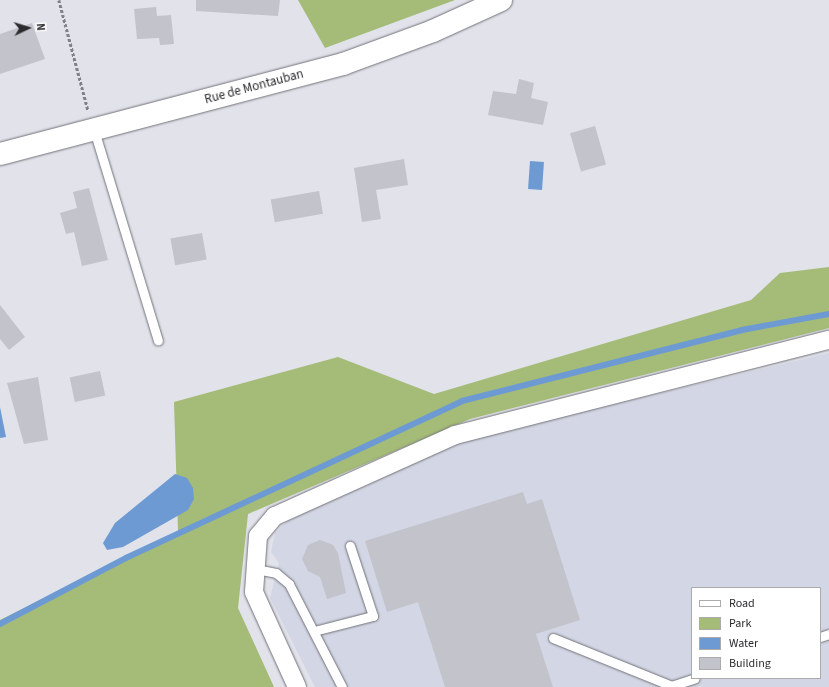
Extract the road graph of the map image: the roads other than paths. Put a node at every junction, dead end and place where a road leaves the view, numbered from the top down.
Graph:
1 (501, 0) edge
2 (94, 130) junction
3 (0, 154) edge
4 (158, 340) dead end
5 (829, 340) edge
6 (350, 546) dead end
7 (256, 569) junction
8 (314, 631) junction
9 (553, 638) dead end
10 (692, 679) edge
11 (670, 686) edge
12 (296, 687) edge
13 (342, 687) edge

1 - 2 street, Rue de Montauban
2 - 3 street, Rue de Montauban
2 - 4 lane
5 - 7 street
6 - 8 lane
7 - 8 lane
7 - 12 street
8 - 13 lane
9 - 11 lane
10 - 11 lane

